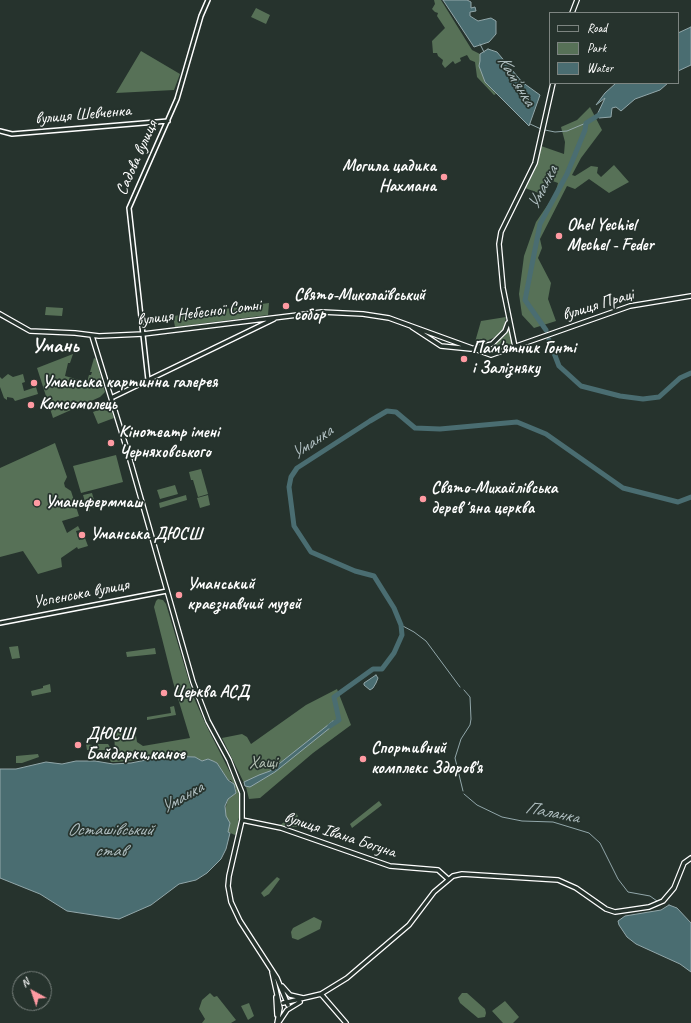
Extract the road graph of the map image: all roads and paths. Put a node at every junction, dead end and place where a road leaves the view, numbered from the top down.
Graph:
1 (208, 0) edge
2 (577, 0) edge
3 (572, 12) edge
4 (553, 84) edge
5 (168, 121) junction
6 (0, 131) edge
7 (691, 296) edge
8 (0, 314) edge
9 (277, 317) junction
10 (257, 320) junction
11 (509, 322) junction
12 (408, 324) junction
13 (260, 325) junction
14 (143, 334) junction
15 (92, 336) junction
16 (444, 338) junction
17 (441, 346) junction
18 (515, 347) junction
19 (471, 349) junction
20 (148, 380) junction
21 (111, 398) junction
22 (167, 591) junction
23 (0, 623) edge
24 (242, 820) junction
25 (691, 858) edge
26 (448, 878) junction
27 (272, 969) junction
28 (280, 984) junction
29 (275, 988) junction
30 (321, 994) junction
31 (306, 998) junction
32 (286, 1003) junction
33 (280, 1008) junction
34 (286, 1010) junction
35 (278, 1023) edge
36 (346, 1023) edge

1 - 5 street, Садова вулиця
2 - 3 main road
4 - 11 main road
5 - 6 street, вулиця Шевченка
5 - 14 street, Садова вулиця
7 - 18 main road, вулиця Праці
8 - 15 main road, вулиця Небесної Сотні
9 - 10 main road, вулиця Небесної Сотні
9 - 12 main road, вулиця Небесної Сотні
9 - 13 main road
10 - 13 main road
10 - 14 main road, вулиця Небесної Сотні
11 - 18 main road
11 - 19 main road
12 - 16 main road, вулиця Небесної Сотні
12 - 17 main road
13 - 20 main road
14 - 15 main road, вулиця Небесної Сотні
14 - 20 street, Садова вулиця
15 - 21 main road
16 - 17 main road
16 - 19 main road, вулиця Небесної Сотні
17 - 19 main road
18 - 19 main road, вулиця Праці
20 - 21 main road
21 - 22 main road
22 - 23 street, Успенська вулиця
22 - 24 main road
24 - 26 main road, вулиця Івана Богуна
24 - 27 main road
25 - 26 main road
26 - 30 main road
27 - 28 main road
27 - 29 main road
28 - 31 main road
28 - 32 main road
29 - 33 main road
29 - 35 main road
30 - 31 main road
30 - 36 main road
31 - 32 main road
31 - 34 main road
32 - 33 main road
32 - 34 main road
33 - 34 main road
33 - 35 main road
34 - 35 main road

